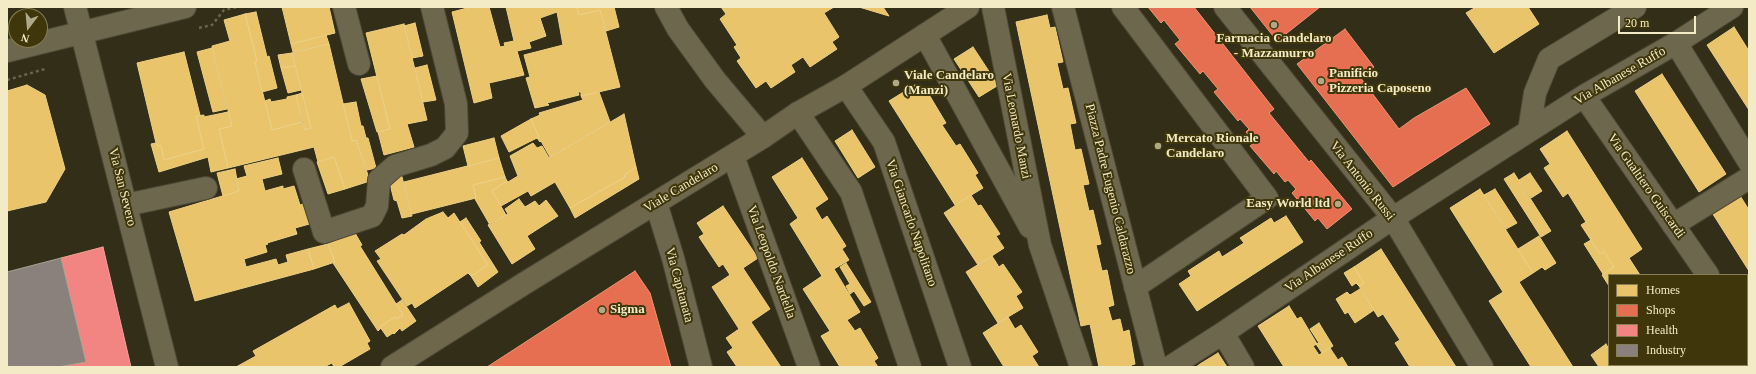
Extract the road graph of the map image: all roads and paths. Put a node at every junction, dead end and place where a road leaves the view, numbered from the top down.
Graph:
1 (75, 7) edge
2 (185, 7) edge
3 (344, 7) edge
4 (432, 7) edge
5 (666, 7) edge
6 (968, 7) edge
7 (993, 7) edge
8 (1063, 7) edge
9 (1123, 7) edge
10 (1224, 7) edge
11 (1635, 7) edge
12 (1732, 7) edge
13 (82, 32) junction
14 (925, 35) junction
15 (1676, 43) junction
16 (7, 51) edge
17 (359, 64) dead end
18 (846, 86) junction
19 (1584, 96) junction
20 (798, 113) junction
21 (1529, 131) junction
22 (763, 138) junction
23 (733, 156) junction
24 (1749, 162) edge
25 (304, 169) dead end
26 (1749, 178) edge
27 (206, 188) dead end
28 (656, 203) junction
29 (126, 205) junction
30 (1393, 218) junction
31 (1673, 225) junction
32 (1040, 245) junction
33 (1707, 274) edge
34 (1135, 287) junction
35 (1222, 333) junction
36 (167, 367) edge
37 (392, 367) edge
38 (701, 367) edge
39 (809, 367) edge
40 (910, 367) edge
41 (960, 367) edge
42 (1081, 367) edge
43 (1156, 367) edge
44 (1170, 367) edge
45 (1243, 367) edge
46 (1482, 367) edge

1 - 13 street, Via San Severo
2 - 13 street
3 - 17 street
4 - 25 street
5 - 22 street
6 - 14 main road, Viale Candelaro
7 - 32 street, Via Leonardo Manzi
8 - 34 street, Piazza Padre Eugenio Caldarazzo
9 - 34 street, Piazza Padre Eugenio Caldarazzo
10 - 30 street, Via Antonio Russi
11 - 21 street
12 - 15 street, Via Albanese Ruffo
13 - 16 street
13 - 29 street, Via San Severo
14 - 18 main road, Viale Candelaro
14 - 32 street, Via Leonardo Manzi
15 - 19 street, Via Albanese Ruffo
15 - 24 street
18 - 20 main road, Viale Candelaro
18 - 41 street, Via Giancarlo Napolitano
19 - 21 street, Via Albanese Ruffo
19 - 31 street, Via Gualtiero Guiscardi
20 - 22 main road, Viale Candelaro
20 - 40 street
21 - 30 street, Via Albanese Ruffo
22 - 23 main road, Viale Candelaro
23 - 28 main road, Viale Candelaro
23 - 39 street, Via Leopoldo Nardella
26 - 31 street
27 - 29 street
28 - 37 main road, Viale Candelaro
28 - 38 street, Via Capitanata
29 - 36 street, Via San Severo
30 - 35 street, Via Albanese Ruffo
30 - 46 street, Via Antonio Russi
31 - 33 street, Via Gualtiero Guiscardi
32 - 42 street, Via Leonardo Manzi
34 - 43 street
35 - 44 street, Via Albanese Ruffo
35 - 45 street

